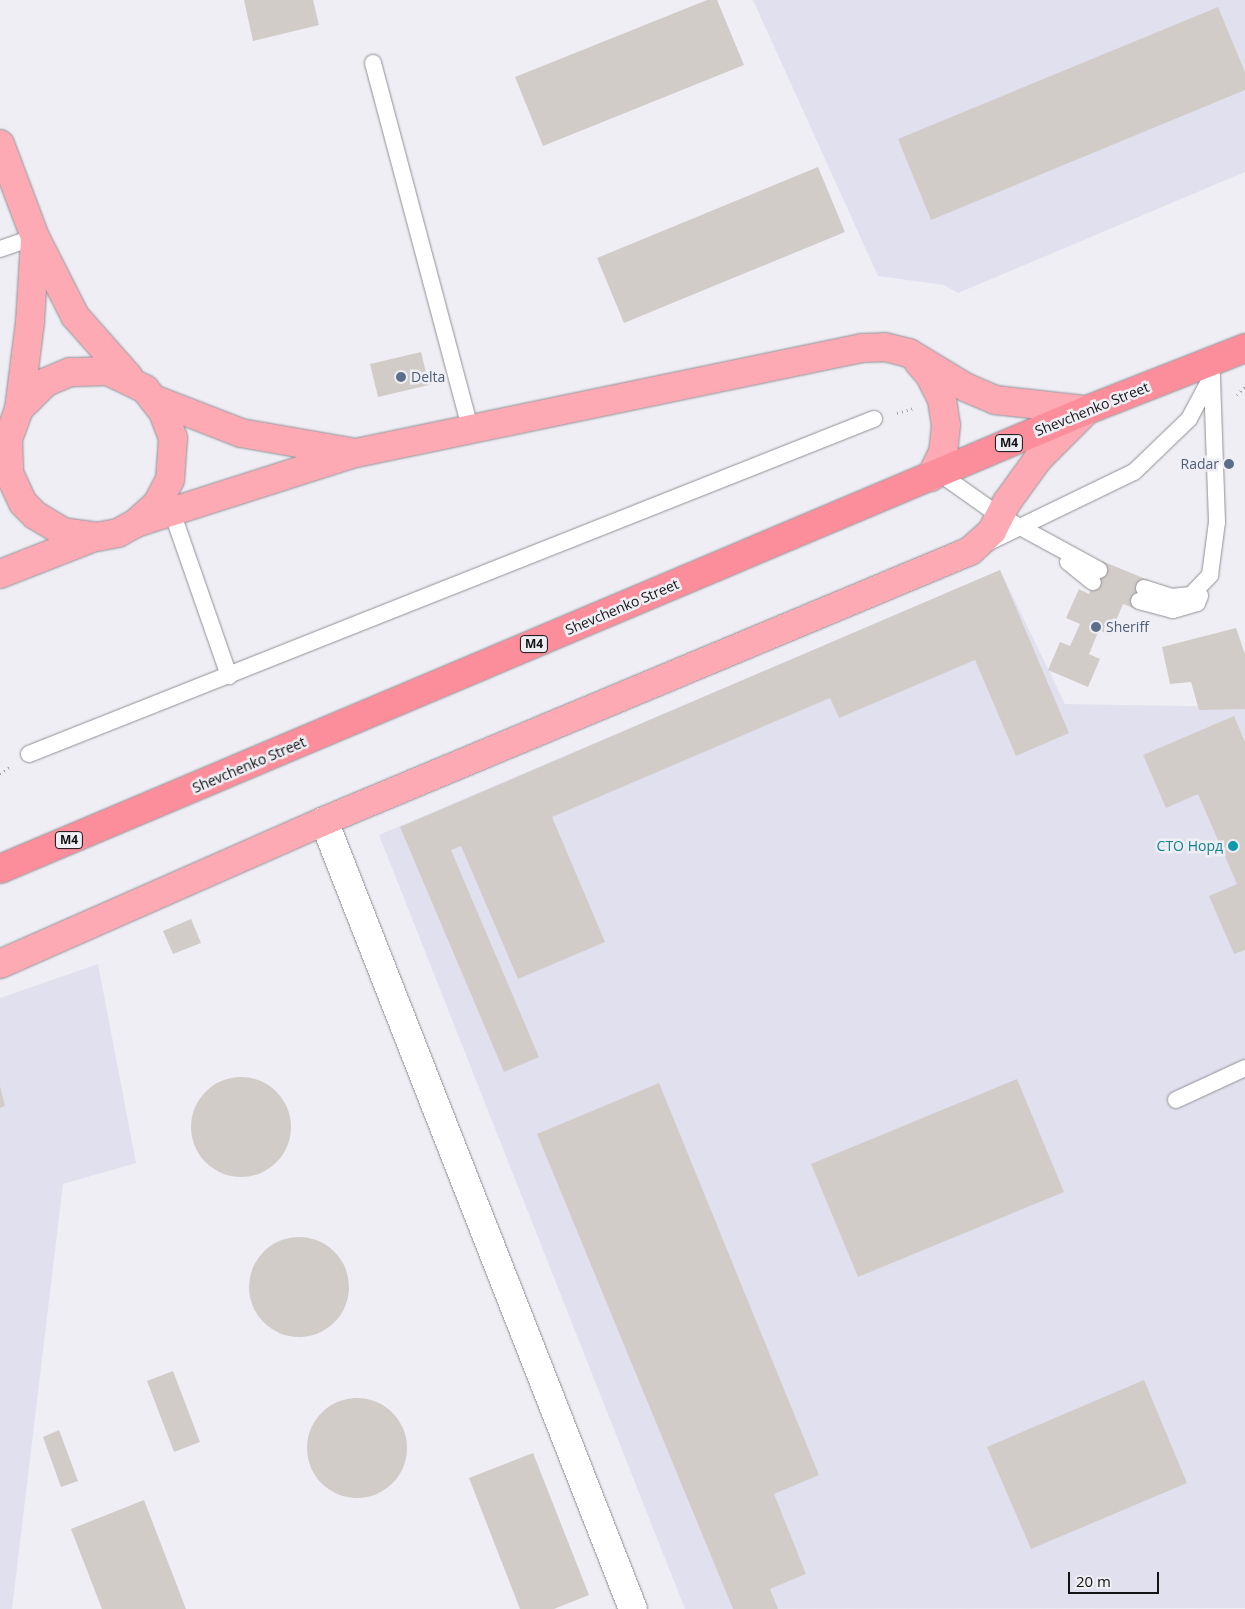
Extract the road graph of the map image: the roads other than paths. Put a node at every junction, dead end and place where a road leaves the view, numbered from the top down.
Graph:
1 (374, 63) dead end
2 (0, 144) edge
3 (35, 237) junction
4 (0, 249) edge
5 (1245, 348) edge
6 (910, 353) junction
7 (1212, 368) junction
8 (132, 380) junction
9 (156, 400) junction
10 (19, 410) junction
11 (1087, 410) junction
12 (874, 419) dead end
13 (470, 428) junction
14 (4, 451) edge
15 (356, 452) junction
16 (935, 475) junction
17 (172, 512) junction
18 (136, 523) junction
19 (1018, 526) junction
20 (96, 537) junction
21 (0, 574) edge
22 (1096, 576) dead end
23 (1142, 595) dead end
24 (229, 676) junction
25 (29, 754) dead end
26 (324, 821) junction
27 (0, 869) edge
28 (0, 964) edge
29 (1245, 1068) edge
30 (1176, 1100) dead end
31 (633, 1609) edge

1 - 13 lane
2 - 3 main road
3 - 4 lane
3 - 8 main road
3 - 10 main road
5 - 7 highway, Shevchenko Street / M4
6 - 11 main road
6 - 13 main road
6 - 16 main road
7 - 11 highway, Shevchenko Street / M4
7 - 19 lane
7 - 23 lane
8 - 9 main road
8 - 10 main road
9 - 15 main road
9 - 18 main road
10 - 14 main road
11 - 16 highway, Shevchenko Street / M4
11 - 19 main road
12 - 24 lane
13 - 15 main road
14 - 20 main road
15 - 17 main road
16 - 19 lane
16 - 27 highway, Shevchenko Street / M4
17 - 18 main road
17 - 24 lane
18 - 20 main road
19 - 22 lane
19 - 26 main road
20 - 21 main road
24 - 25 lane
26 - 28 main road
26 - 31 street
29 - 30 lane

